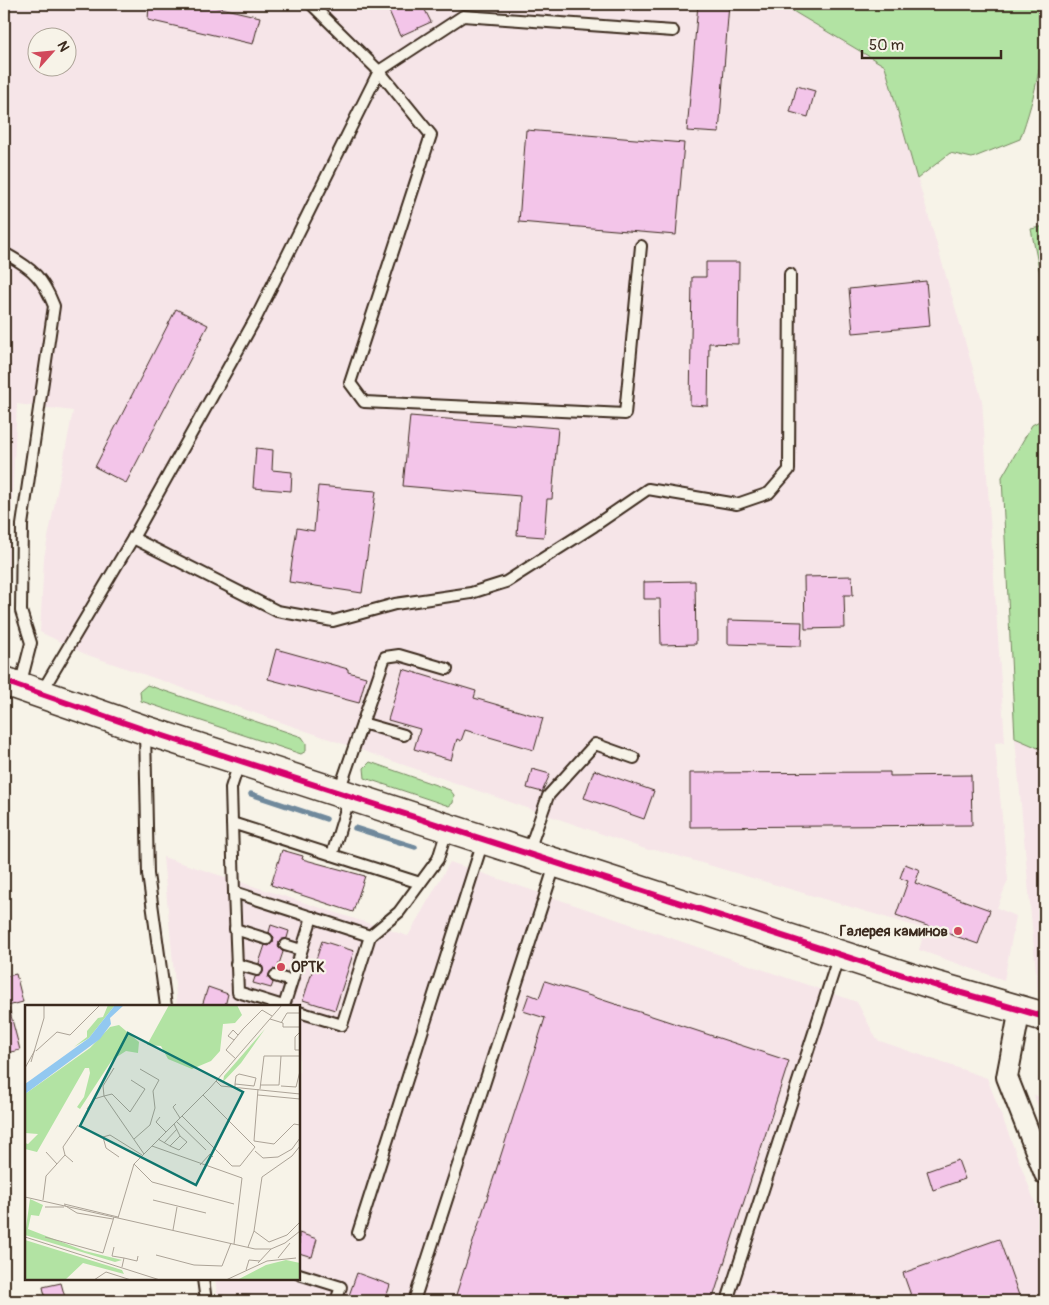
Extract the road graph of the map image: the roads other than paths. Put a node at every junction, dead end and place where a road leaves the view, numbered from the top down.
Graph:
1 (311, 4) edge
2 (673, 31) dead end
3 (379, 71) junction
4 (641, 246) dead end
5 (4, 256) edge
6 (790, 274) dead end
7 (133, 538) junction
8 (447, 669) dead end
9 (22, 688) edge
10 (362, 722) junction
11 (145, 730) junction
12 (404, 734) dead end
13 (634, 758) dead end
14 (240, 759) junction
15 (345, 793) junction
16 (232, 823) junction
17 (448, 826) junction
18 (484, 838) junction
19 (528, 852) junction
20 (332, 855) junction
21 (556, 862) junction
22 (420, 883) junction
23 (234, 892) junction
24 (312, 917) junction
25 (235, 929) junction
26 (370, 936) junction
27 (267, 939) dead end
28 (285, 945) dead end
29 (301, 950) junction
30 (839, 954) junction
31 (236, 964) junction
32 (257, 970) dead end
33 (275, 976) dead end
34 (291, 982) junction
35 (166, 1005) edge
36 (280, 1005) edge
37 (283, 1005) edge
38 (1020, 1009) junction
39 (300, 1012) edge
40 (1045, 1016) edge
41 (1045, 1174) edge
42 (358, 1233) dead end
43 (300, 1274) edge
44 (203, 1280) edge
45 (206, 1301) edge
46 (336, 1301) edge
47 (414, 1301) edge
48 (727, 1301) edge

1 - 3 lane
2 - 3 lane
3 - 4 lane
3 - 7 lane
5 - 9 lane
6 - 7 lane
7 - 9 lane
8 - 10 lane
9 - 11 street
10 - 12 lane
10 - 15 lane
11 - 14 street
11 - 35 lane
13 - 19 lane
14 - 15 street
14 - 16 lane
15 - 17 street
15 - 20 lane
16 - 20 lane
16 - 23 lane
17 - 18 street
17 - 22 lane
18 - 19 street
18 - 42 lane
19 - 21 street
20 - 22 lane
21 - 30 street
21 - 47 lane
22 - 26 lane
23 - 24 lane
23 - 25 lane
24 - 26 lane
24 - 29 lane
25 - 27 lane
25 - 31 lane
26 - 39 lane
28 - 29 lane
29 - 34 lane
30 - 38 street
30 - 48 lane
31 - 32 lane
31 - 36 lane
33 - 34 lane
34 - 37 lane
38 - 40 street
38 - 41 street
43 - 46 lane
44 - 45 lane

